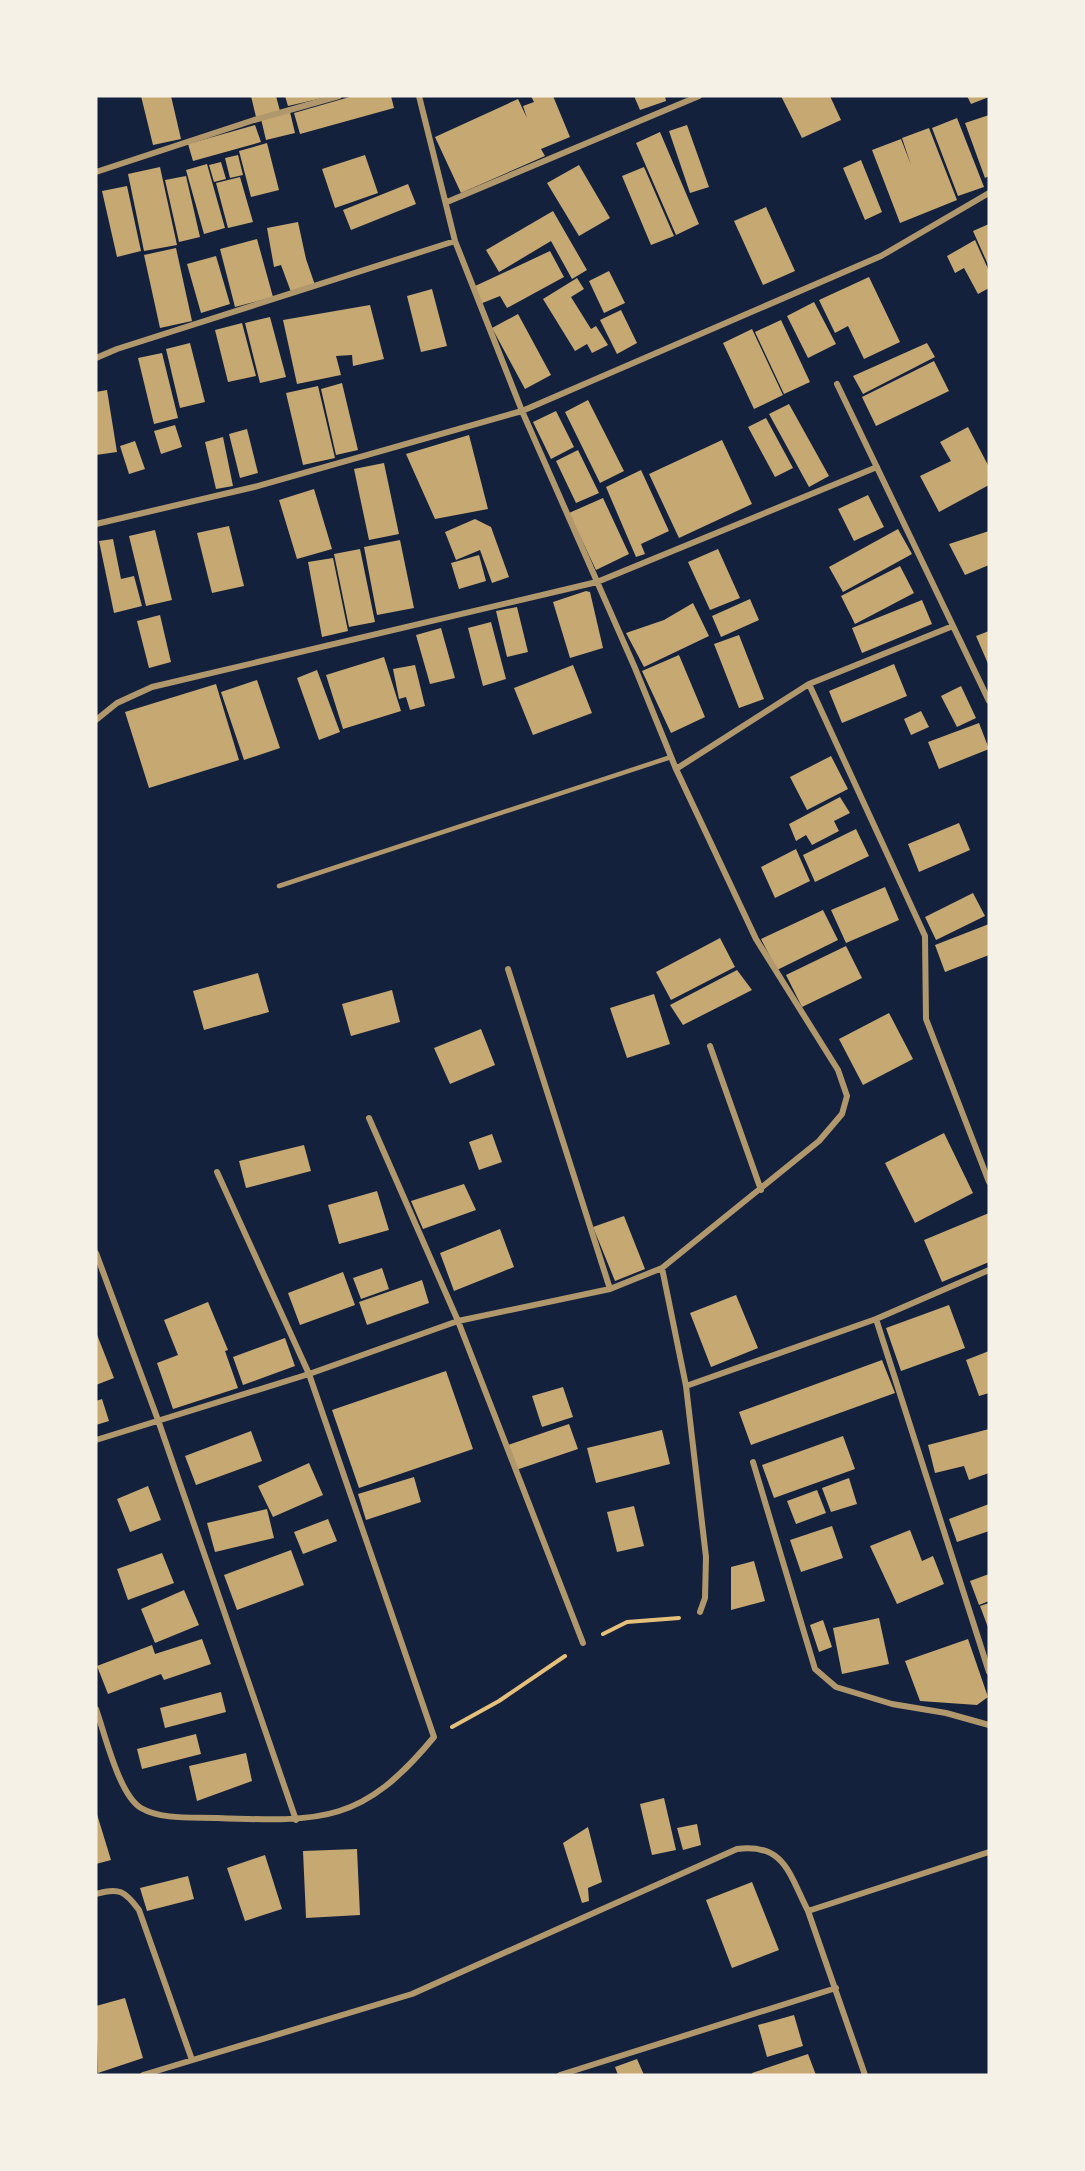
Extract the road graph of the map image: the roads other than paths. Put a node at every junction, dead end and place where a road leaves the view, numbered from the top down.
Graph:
1 (339, 96) edge
2 (419, 96) edge
3 (699, 96) edge
4 (96, 172) edge
5 (989, 193) edge
6 (447, 202) junction
7 (455, 241) junction
8 (96, 358) edge
9 (837, 384) dead end
10 (522, 411) junction
11 (877, 467) junction
12 (96, 524) edge
13 (597, 582) junction
14 (953, 626) junction
15 (809, 684) junction
16 (989, 701) edge
17 (96, 720) edge
18 (671, 757) junction
19 (676, 768) junction
20 (279, 886) dead end
21 (508, 969) dead end
22 (710, 1046) dead end
23 (369, 1118) dead end
24 (217, 1172) dead end
25 (989, 1182) edge
26 (761, 1190) junction
27 (96, 1253) edge
28 (662, 1268) junction
29 (989, 1270) edge
30 (610, 1289) junction
31 (876, 1319) junction
32 (458, 1321) junction
33 (309, 1374) junction
34 (686, 1386) junction
35 (158, 1420) junction
36 (96, 1440) edge
37 (753, 1462) dead end
38 (700, 1612) road end
39 (583, 1643) road end
40 (989, 1672) edge
41 (96, 1710) edge
42 (989, 1725) edge
43 (296, 1820) junction
44 (989, 1852) edge
45 (96, 1894) edge
46 (808, 1911) junction
47 (836, 1988) junction
48 (192, 2060) junction
49 (143, 2075) edge
50 (560, 2075) edge
51 (865, 2075) edge

1 - 4 street
2 - 6 street
3 - 6 street
5 - 10 street
6 - 7 street
7 - 8 street
7 - 10 street
9 - 11 street
10 - 12 street
10 - 13 street
11 - 13 street
11 - 14 street
13 - 17 street
13 - 18 street
14 - 15 street
14 - 16 street
15 - 19 street
15 - 25 street
18 - 19 street
18 - 20 lane
19 - 26 street
21 - 30 street
22 - 26 street
23 - 32 street
24 - 33 street
26 - 28 street
27 - 35 street
28 - 30 street
28 - 34 street
29 - 31 street
30 - 32 street
31 - 34 street
31 - 40 street
32 - 33 street
32 - 39 street
33 - 35 street
33 - 43 street
34 - 38 street
35 - 36 street
35 - 43 street
37 - 42 street
41 - 43 street
44 - 46 street
45 - 48 street
46 - 47 street
46 - 48 street
47 - 50 street
47 - 51 street
48 - 49 street

